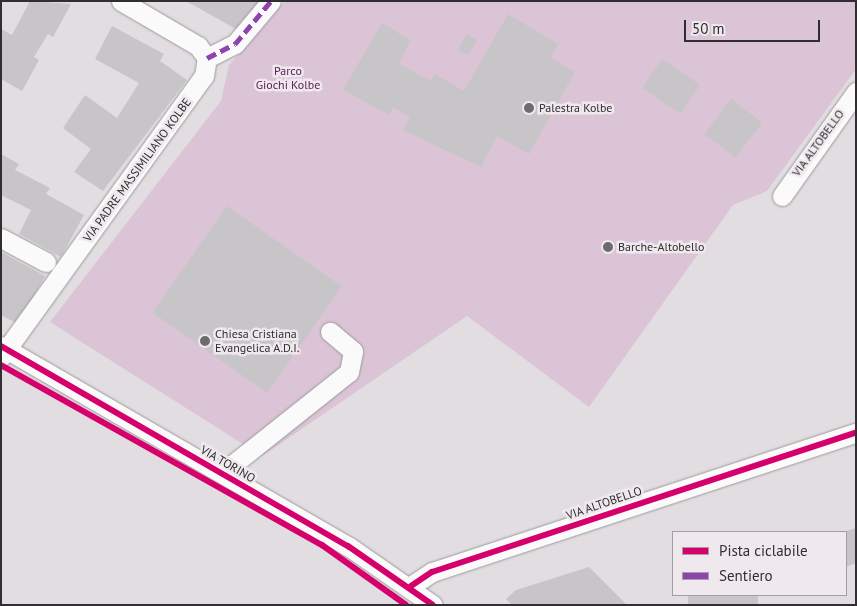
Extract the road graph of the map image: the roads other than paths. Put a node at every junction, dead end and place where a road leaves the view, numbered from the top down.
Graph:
1 (121, 1) edge
2 (271, 1) edge
3 (207, 58) junction
4 (856, 92) edge
5 (782, 196) dead end
6 (1, 238) edge
7 (46, 262) dead end
8 (330, 332) dead end
9 (3, 351) edge
10 (856, 433) edge
11 (222, 473) junction
12 (411, 586) junction
13 (432, 605) edge

1 - 3 street
2 - 3 street
3 - 9 street, VIA PADRE MASSIMILIANO KOLBE
4 - 5 street, VIA ALTOBELLO
6 - 7 street
8 - 11 street
9 - 11 street, VIA TORINO
10 - 12 street, VIA ALTOBELLO
11 - 12 street, VIA TORINO
12 - 13 street, VIA TORINO

